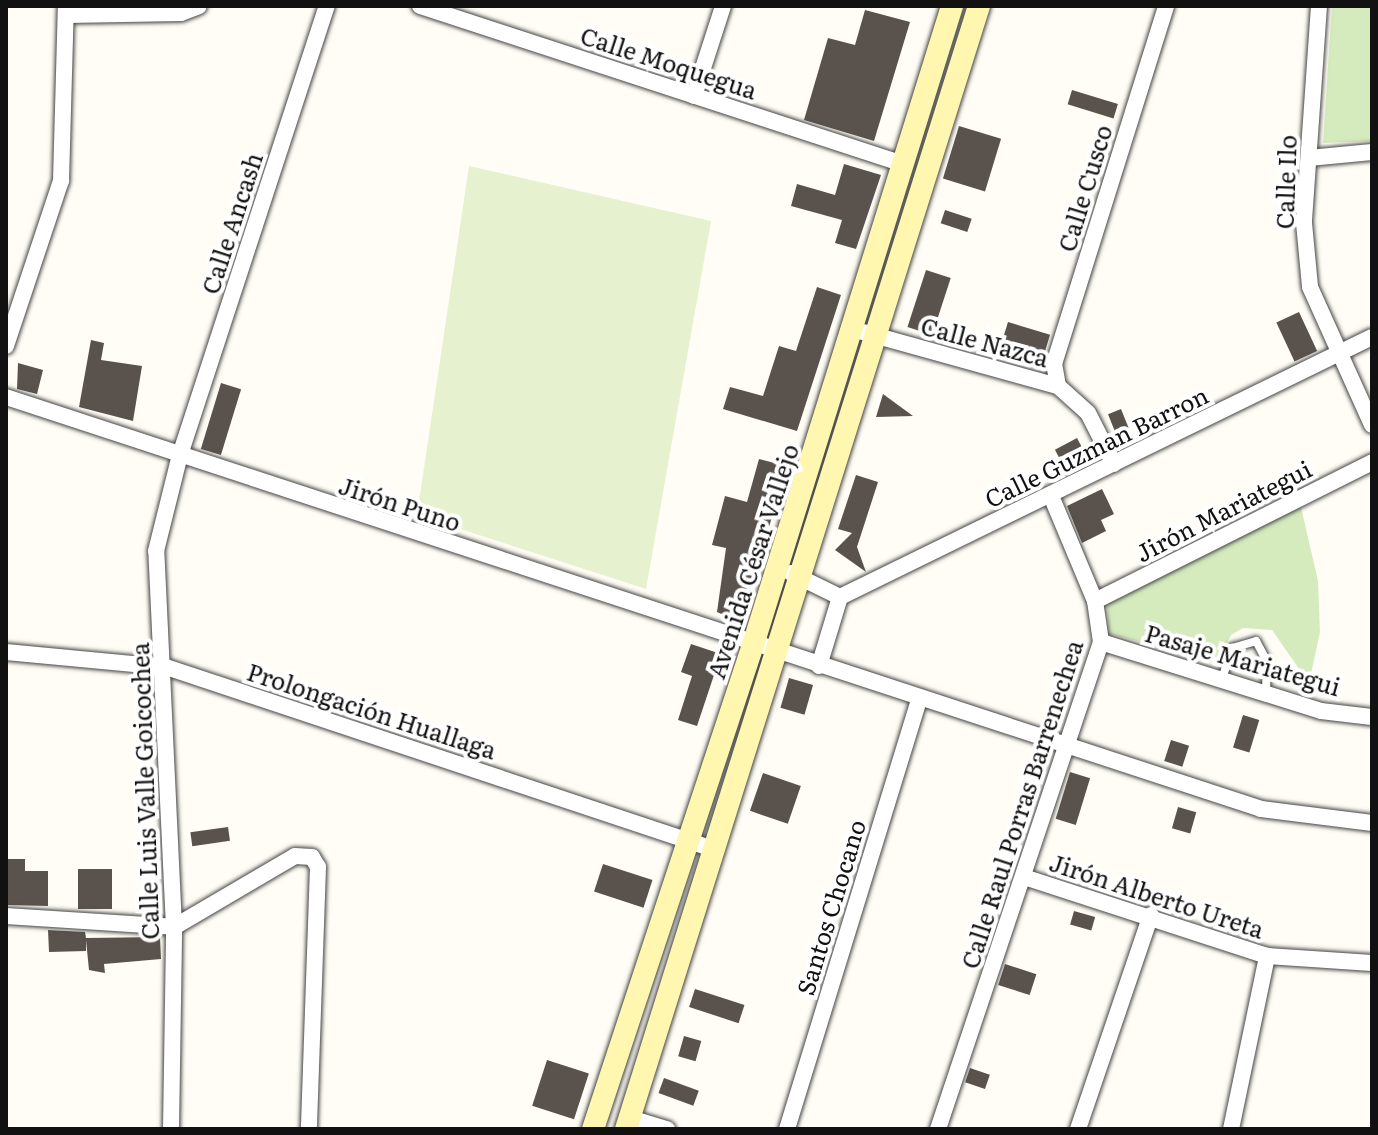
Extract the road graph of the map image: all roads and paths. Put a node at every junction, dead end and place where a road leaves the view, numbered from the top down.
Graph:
1 (199, 6) edge
2 (327, 6) edge
3 (420, 6) edge
4 (723, 6) edge
5 (952, 6) edge
6 (979, 6) edge
7 (1166, 6) edge
8 (1319, 6) edge
9 (66, 10) edge
10 (181, 10) edge
11 (694, 96) junction
12 (919, 113) junction
13 (943, 119) junction
14 (1372, 152) edge
15 (1309, 158) junction
16 (903, 164) junction
17 (852, 329) junction
18 (875, 337) junction
19 (1372, 337) edge
20 (6, 346) edge
21 (1338, 354) junction
22 (1058, 386) junction
23 (6, 397) edge
24 (1372, 425) edge
25 (180, 455) junction
26 (1372, 462) edge
27 (1114, 464) junction
28 (1051, 496) junction
29 (777, 568) junction
30 (803, 576) junction
31 (840, 597) junction
32 (1095, 601) junction
33 (1101, 642) junction
34 (753, 645) junction
35 (6, 652) edge
36 (779, 653) junction
37 (819, 666) junction
38 (166, 667) junction
39 (1221, 680) junction
40 (1266, 693) junction
41 (919, 699) junction
42 (1372, 717) edge
43 (1066, 746) junction
44 (1372, 823) edge
45 (688, 841) junction
46 (716, 850) junction
47 (1024, 877) junction
48 (1151, 915) junction
49 (6, 916) edge
50 (174, 927) junction
51 (1267, 956) junction
52 (1372, 963) edge
53 (628, 1123) edge
54 (171, 1129) edge
55 (309, 1129) edge
56 (593, 1129) edge
57 (667, 1129) edge
58 (787, 1129) edge
59 (938, 1129) edge
60 (1078, 1129) edge
61 (1231, 1129) edge

1 - 10 street
2 - 25 street, Calle Ancash
3 - 11 street, Calle Moquegua
4 - 11 street
5 - 12 main road, Avenida César Vallejo
6 - 13 main road
7 - 22 street, Calle Cusco
8 - 15 street, Calle Ilo
9 - 10 street
9 - 20 street
11 - 16 street, Calle Moquegua
12 - 13 main road
12 - 16 main road, Avenida César Vallejo
13 - 18 main road
14 - 15 street
15 - 21 street, Calle Ilo
16 - 17 main road, Avenida César Vallejo
17 - 18 street, Calle Nazca
17 - 29 main road, Avenida César Vallejo
18 - 22 street, Calle Nazca
18 - 30 main road
19 - 21 street, Calle Guzman Barron
21 - 24 street, Calle Ilo
21 - 27 street, Calle Guzman Barron
22 - 27 street, Calle Nazca
23 - 25 street, Jirón Puno
25 - 34 street, Jirón Puno
25 - 38 street, Calle Luis Valle Goicochea
26 - 32 street, Jirón Mariategui
27 - 28 street, Calle Guzman Barron
28 - 31 street, Calle Guzman Barron
28 - 32 street, Calle Raul Porras Barrenechea
29 - 30 street
29 - 34 main road, Avenida César Vallejo
30 - 31 street
30 - 36 main road
31 - 37 street
32 - 33 street, Calle Raul Porras Barrenechea
33 - 39 street, Pasaje Mariategui
33 - 43 street, Calle Raul Porras Barrenechea
34 - 36 street, Jirón Puno
34 - 45 main road, Avenida César Vallejo
35 - 38 street, Prolongación Huallaga
36 - 37 street, Jirón Puno
36 - 46 main road
37 - 41 street, Jirón Puno
38 - 45 street, Prolongación Huallaga
38 - 50 street, Calle Luis Valle Goicochea
39 - 40 street, Pasaje Mariategui
39 - 40 lane
40 - 42 street, Pasaje Mariategui
41 - 43 street, Jirón Puno
41 - 58 street, Santos Chocano
43 - 44 street, Jirón Puno
43 - 47 street, Calle Raul Porras Barrenechea
45 - 46 street, Prolongación Huallaga
45 - 56 main road, Avenida César Vallejo
46 - 53 main road
47 - 48 street, Jirón Alberto Ureta
47 - 59 street, Calle Raul Porras Barrenechea
48 - 51 street, Jirón Alberto Ureta
48 - 60 street
49 - 50 street
50 - 54 street, Calle Luis Valle Goicochea
50 - 55 street
51 - 52 street, Jirón Alberto Ureta
51 - 61 street
53 - 57 street

